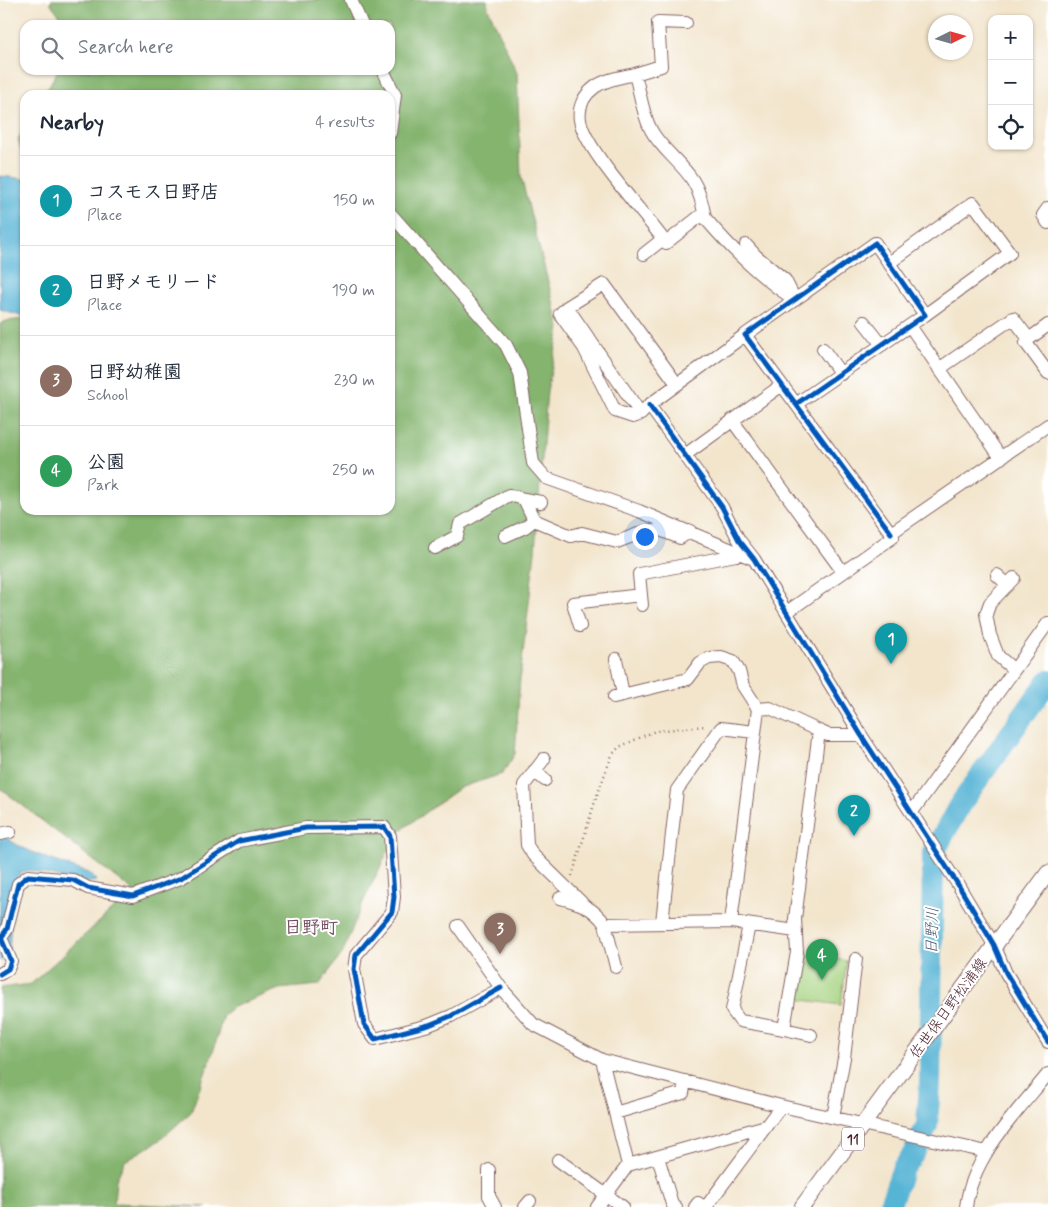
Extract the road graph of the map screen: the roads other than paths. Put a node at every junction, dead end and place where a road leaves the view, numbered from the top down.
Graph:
1 (351, 0) edge
2 (360, 20) edge
3 (686, 23) dead end
4 (635, 74) junction
5 (385, 75) edge
6 (393, 90) edge
7 (1048, 208) edge
8 (704, 213) junction
9 (395, 219) edge
10 (1048, 223) edge
11 (663, 239) junction
12 (746, 244) dead end
13 (644, 254) dead end
14 (889, 263) junction
15 (795, 300) junction
16 (567, 307) junction
17 (925, 315) junction
18 (864, 322) dead end
19 (1048, 325) edge
20 (910, 326) junction
21 (745, 335) junction
22 (1029, 339) junction
23 (882, 345) junction
24 (823, 349) dead end
25 (939, 369) junction
26 (1048, 373) edge
27 (841, 374) junction
28 (677, 384) junction
29 (782, 384) junction
30 (796, 404) junction
31 (645, 409) junction
32 (732, 420) junction
33 (1048, 426) edge
34 (684, 455) junction
35 (1001, 458) junction
36 (524, 499) junction
37 (542, 502) dead end
38 (534, 520) junction
39 (690, 531) junction
40 (891, 533) junction
41 (506, 536) dead end
42 (435, 548) dead end
43 (742, 554) junction
44 (754, 559) junction
45 (843, 572) junction
46 (997, 575) dead end
47 (787, 612) junction
48 (1048, 623) edge
49 (580, 626) dead end
50 (616, 659) dead end
51 (1014, 670) junction
52 (758, 708) junction
53 (819, 731) junction
54 (755, 732) junction
55 (861, 735) junction
56 (544, 759) dead end
57 (534, 771) junction
58 (545, 780) dead end
59 (912, 812) junction
60 (1048, 873) edge
61 (662, 922) junction
62 (731, 922) junction
63 (605, 924) junction
64 (749, 925) junction
65 (458, 926) dead end
66 (796, 931) junction
67 (994, 945) junction
68 (856, 958) dead end
69 (616, 967) dead end
70 (0, 974) edge
71 (501, 988) junction
72 (784, 1029) junction
73 (811, 1035) dead end
74 (1048, 1042) edge
75 (602, 1060) junction
76 (1048, 1074) edge
77 (685, 1081) junction
78 (782, 1106) junction
79 (615, 1113) junction
80 (833, 1118) junction
81 (864, 1124) junction
82 (766, 1126) junction
83 (987, 1152) junction
84 (658, 1156) junction
85 (558, 1160) dead end
86 (628, 1165) junction
87 (489, 1170) dead end
88 (606, 1195) junction
89 (495, 1207) edge
90 (597, 1207) edge
91 (622, 1207) edge
92 (676, 1207) edge
93 (694, 1207) edge
94 (705, 1207) edge
95 (802, 1207) edge
96 (966, 1207) edge

1 - 2 street
3 - 4 street
4 - 8 street
4 - 11 street
5 - 6 street
7 - 10 street
8 - 11 street
8 - 15 street
9 - 39 street
11 - 13 street
12 - 15 street
14 - 15 street
14 - 17 street
14 - 17 street
15 - 21 street
16 - 28 street
16 - 31 street
16 - 31 street
17 - 20 street
18 - 23 street
19 - 22 street
20 - 23 street
20 - 25 street
21 - 28 street
21 - 29 street
22 - 25 street
22 - 26 street
23 - 27 street
24 - 27 street
25 - 35 street
27 - 30 street
28 - 31 street
29 - 30 street
29 - 32 street
30 - 40 street
31 - 34 street
32 - 34 street
32 - 45 street
33 - 35 street
34 - 44 street
35 - 40 street
36 - 37 street
36 - 38 street
36 - 42 street
38 - 39 street
38 - 41 street
39 - 43 street
40 - 45 street
43 - 44 street
43 - 49 street
44 - 47 street
45 - 47 street
46 - 51 street
47 - 55 street
48 - 51 street
50 - 52 street
51 - 59 street
52 - 53 street
52 - 54 street
53 - 55 street
53 - 66 street
54 - 61 street
54 - 62 street
55 - 59 street
56 - 57 street
57 - 58 street
57 - 63 street
59 - 67 street
60 - 67 main road, 11
61 - 62 street
61 - 63 street
62 - 64 street
63 - 69 street
64 - 66 street
64 - 72 street
65 - 71 street
66 - 72 street
67 - 74 street
67 - 81 main road, 佐世保日野松浦線 / 11
68 - 80 street
70 - 71 street
71 - 75 street
72 - 73 street
75 - 77 street
75 - 79 street
76 - 83 street
77 - 78 street
77 - 79 street
78 - 80 street
78 - 82 street
79 - 86 street
80 - 81 street
81 - 83 street
81 - 95 main road, 11
82 - 84 street
82 - 94 street
83 - 96 street
84 - 86 street
84 - 92 street
85 - 88 street
86 - 88 street
87 - 89 street
88 - 90 street
88 - 91 street
93 - 94 street

